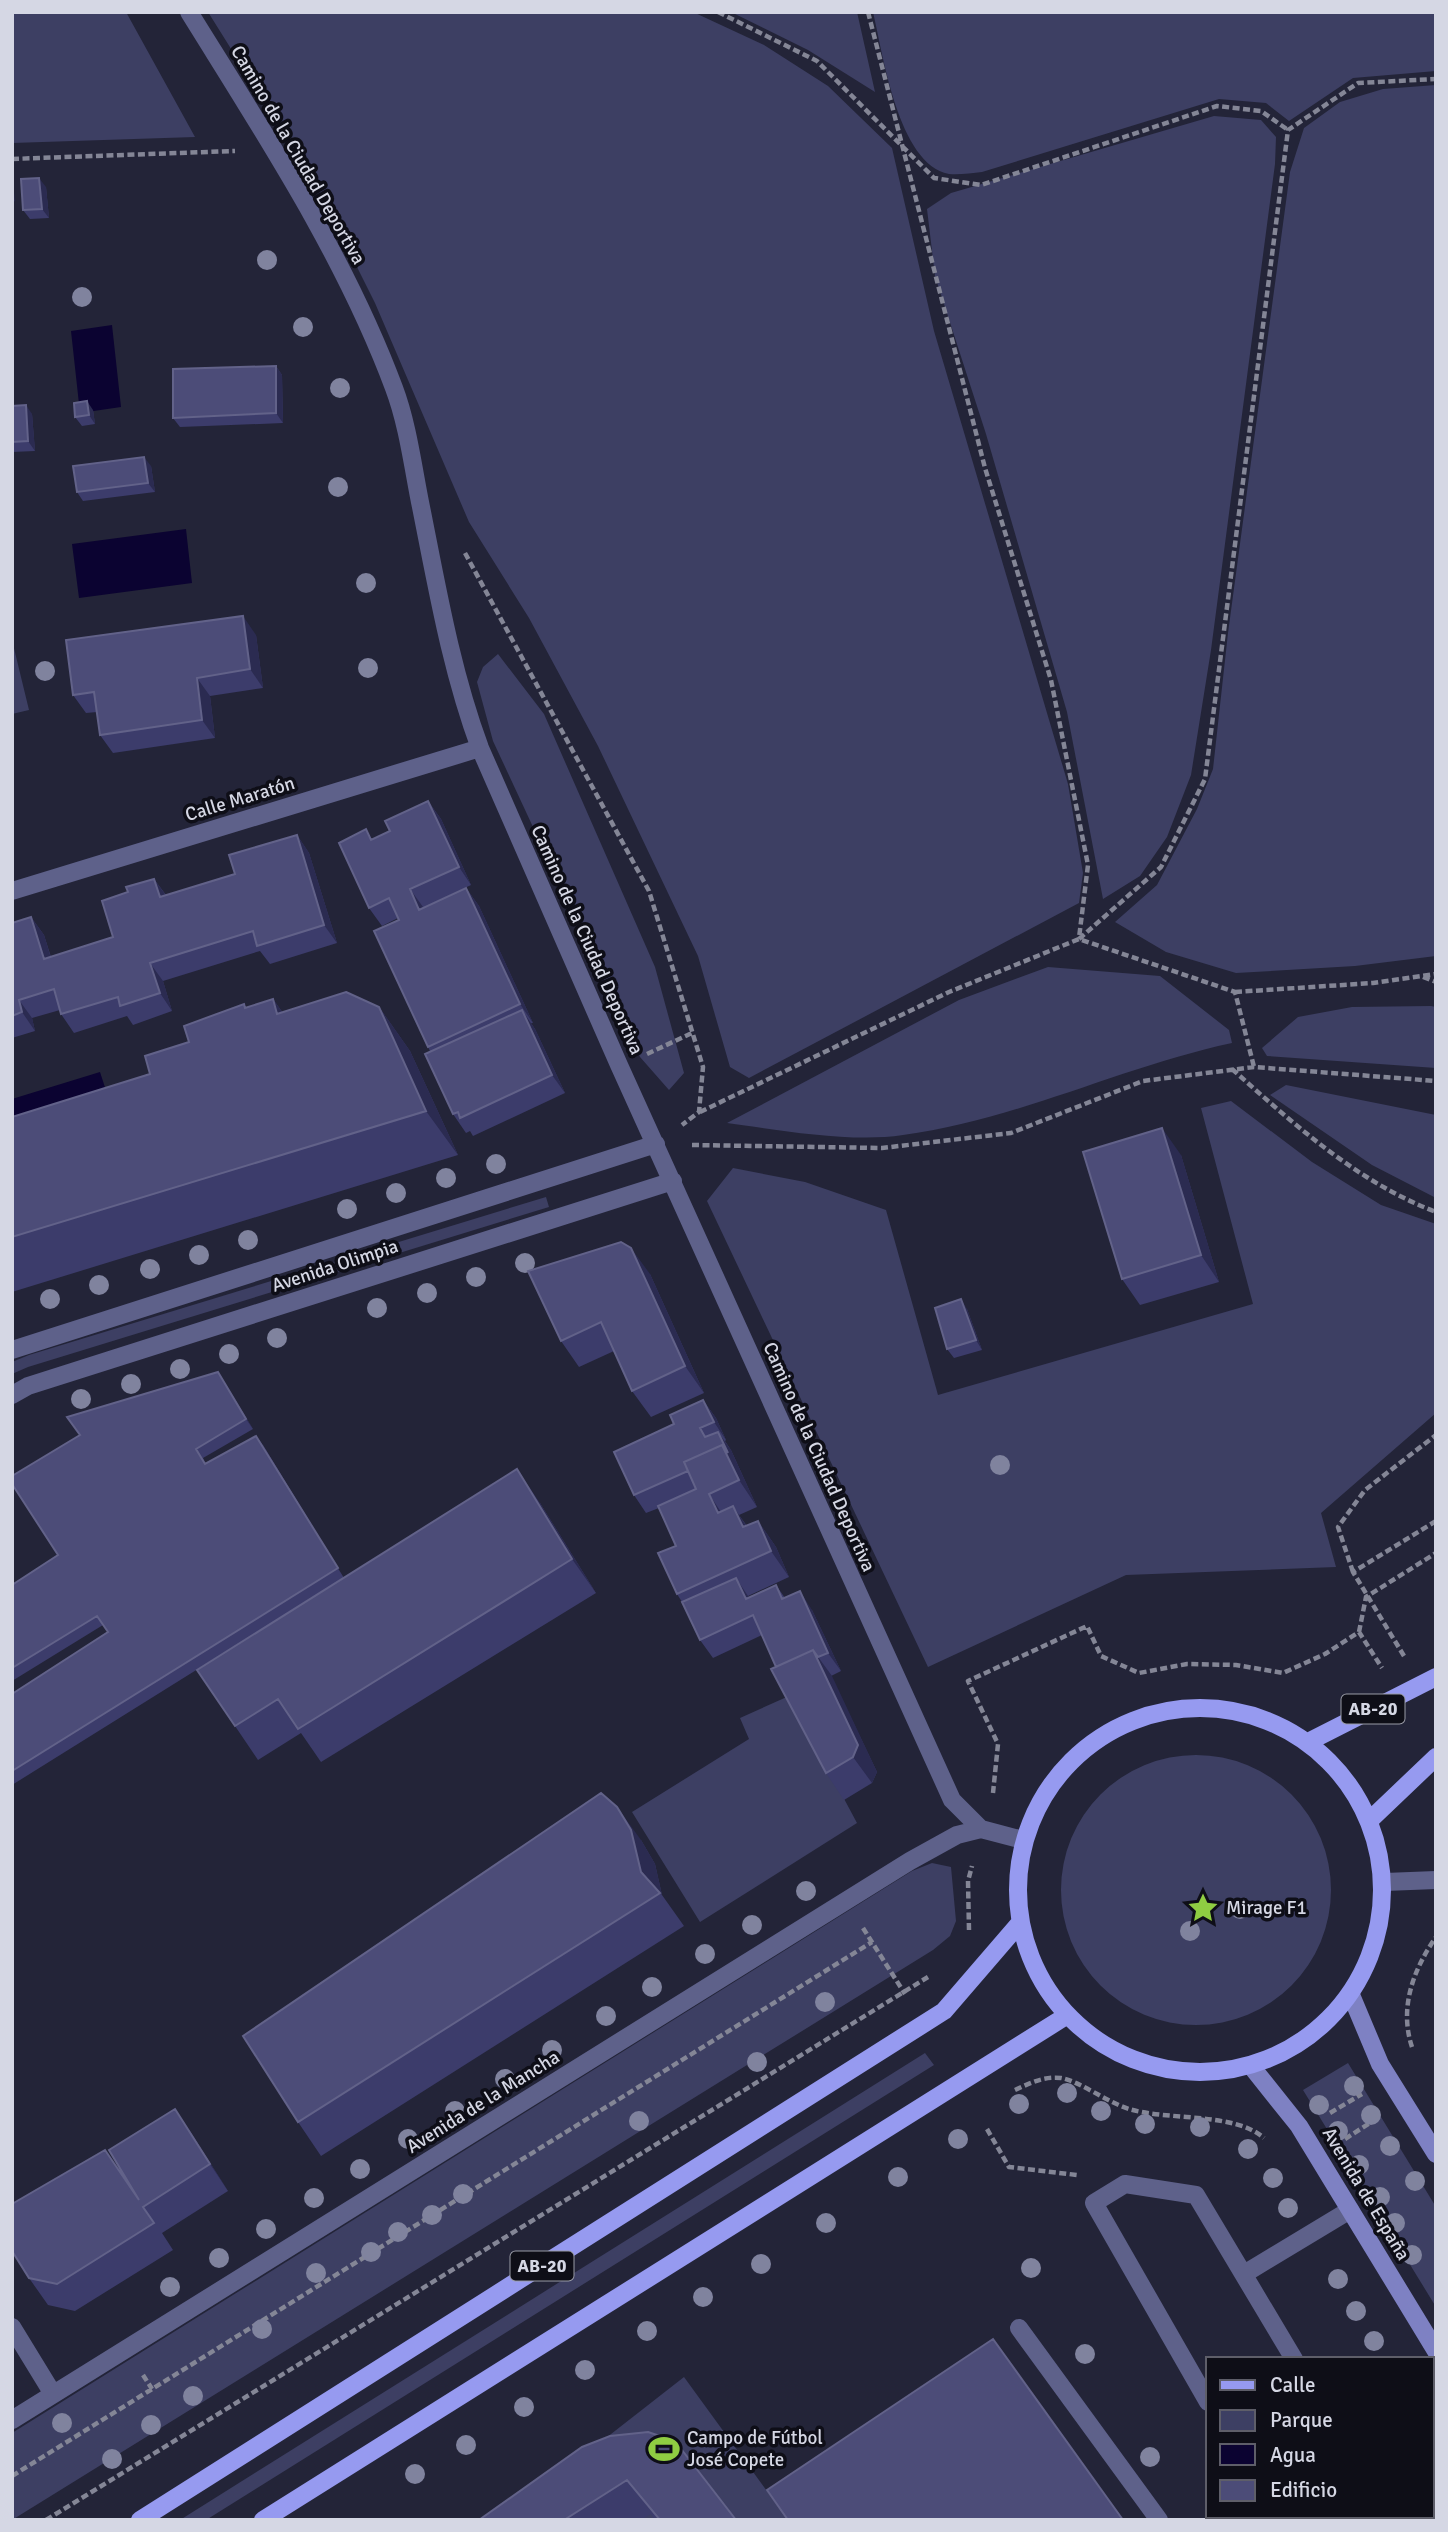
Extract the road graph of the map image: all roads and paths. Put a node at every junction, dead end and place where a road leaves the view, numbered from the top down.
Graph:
1 (189, 12) edge
2 (718, 12) edge
3 (867, 12) edge
4 (1436, 79) edge
5 (1288, 130) junction
6 (905, 148) junction
7 (273, 149) junction
8 (12, 159) edge
9 (459, 542) dead end
10 (480, 748) junction
11 (12, 891) edge
12 (1079, 939) junction
13 (1436, 974) edge
14 (1422, 976) junction
15 (1436, 982) edge
16 (1235, 992) junction
17 (692, 1033) junction
18 (640, 1057) dead end
19 (1254, 1067) junction
20 (1232, 1069) junction
21 (1436, 1081) edge
22 (699, 1112) junction
23 (656, 1144) junction
24 (673, 1181) junction
25 (1436, 1212) edge
26 (12, 1350) edge
27 (12, 1395) edge
28 (1436, 1435) edge
29 (1436, 1521) edge
30 (1436, 1553) edge
31 (1353, 1572) junction
32 (1366, 1597) junction
33 (1359, 1632) junction
34 (1429, 1681) edge
35 (1399, 1696) junction
36 (1310, 1741) junction
37 (1436, 1757) edge
38 (1371, 1819) junction
39 (981, 1829) junction
40 (1023, 1840) junction
41 (1436, 1880) edge
42 (1385, 1882) junction
43 (859, 1922) dead end
44 (1019, 1924) junction
45 (968, 1936) dead end
46 (1436, 1937) edge
47 (872, 1942) junction
48 (935, 1972) dead end
49 (903, 1992) junction
50 (1351, 1996) junction
51 (910, 2002) dead end
52 (1066, 2016) junction
53 (1251, 2066) junction
54 (1389, 2078) junction
55 (1006, 2093) dead end
56 (1403, 2102) junction
57 (987, 2129) dead end
58 (1302, 2130) junction
59 (1436, 2154) edge
60 (1318, 2157) junction
61 (1107, 2195) junction
62 (1350, 2210) junction
63 (1244, 2274) junction
64 (12, 2327) edge
65 (1019, 2328) dead end
66 (1436, 2351) edge
67 (1293, 2357) edge
68 (53, 2394) junction
69 (1206, 2399) edge
70 (12, 2420) edge
71 (12, 2476) edge
72 (46, 2520) edge
73 (140, 2520) edge
74 (263, 2520) edge
75 (1158, 2520) edge

1 - 7 street, Camino de la Ciudad Deportiva
2 - 6 path
3 - 6 path
4 - 5 path
5 - 6 path
5 - 12 path
6 - 12 path
7 - 8 path
7 - 10 street, Camino de la Ciudad Deportiva
9 - 17 path
10 - 11 street, Calle Maratón
10 - 23 street, Camino de la Ciudad Deportiva
12 - 16 path
12 - 22 path
13 - 14 path
14 - 15 path
14 - 16 path
16 - 19 path
17 - 18 path
17 - 22 path
19 - 20 path
19 - 21 path
20 - 23 path
20 - 25 path
22 - 23 path
23 - 24 street, Camino de la Ciudad Deportiva
23 - 26 street, Avenida Olimpia
24 - 27 street, Avenida Olimpia
24 - 39 street, Camino de la Ciudad Deportiva
28 - 31 path
29 - 31 path
30 - 32 path
31 - 32 path
32 - 33 path
32 - 34 path
33 - 35 path
33 - 39 path
34 - 35 main road, AB-20
35 - 36 main road, AB-20
36 - 38 main road
36 - 40 main road
37 - 38 main road
38 - 42 main road
39 - 40 street
39 - 45 path
39 - 68 street, Avenida de la Mancha
40 - 44 main road
41 - 42 street
42 - 50 main road
43 - 47 path
44 - 52 main road
44 - 73 main road, AB-20
46 - 54 path
47 - 49 path
47 - 71 path
48 - 49 path
49 - 51 path
49 - 72 path
50 - 53 main road
50 - 54 main road
52 - 53 main road
52 - 74 main road
53 - 58 main road, Avenida de España
54 - 56 main road
54 - 58 path
55 - 58 path
56 - 59 main road
56 - 60 path
57 - 61 path
58 - 60 main road, Avenida de España
60 - 62 main road, Avenida de España
61 - 63 street
61 - 69 street
62 - 63 street
62 - 66 main road, Avenida de España
63 - 67 street
64 - 68 street
65 - 75 street
68 - 70 street, Avenida de la Mancha

